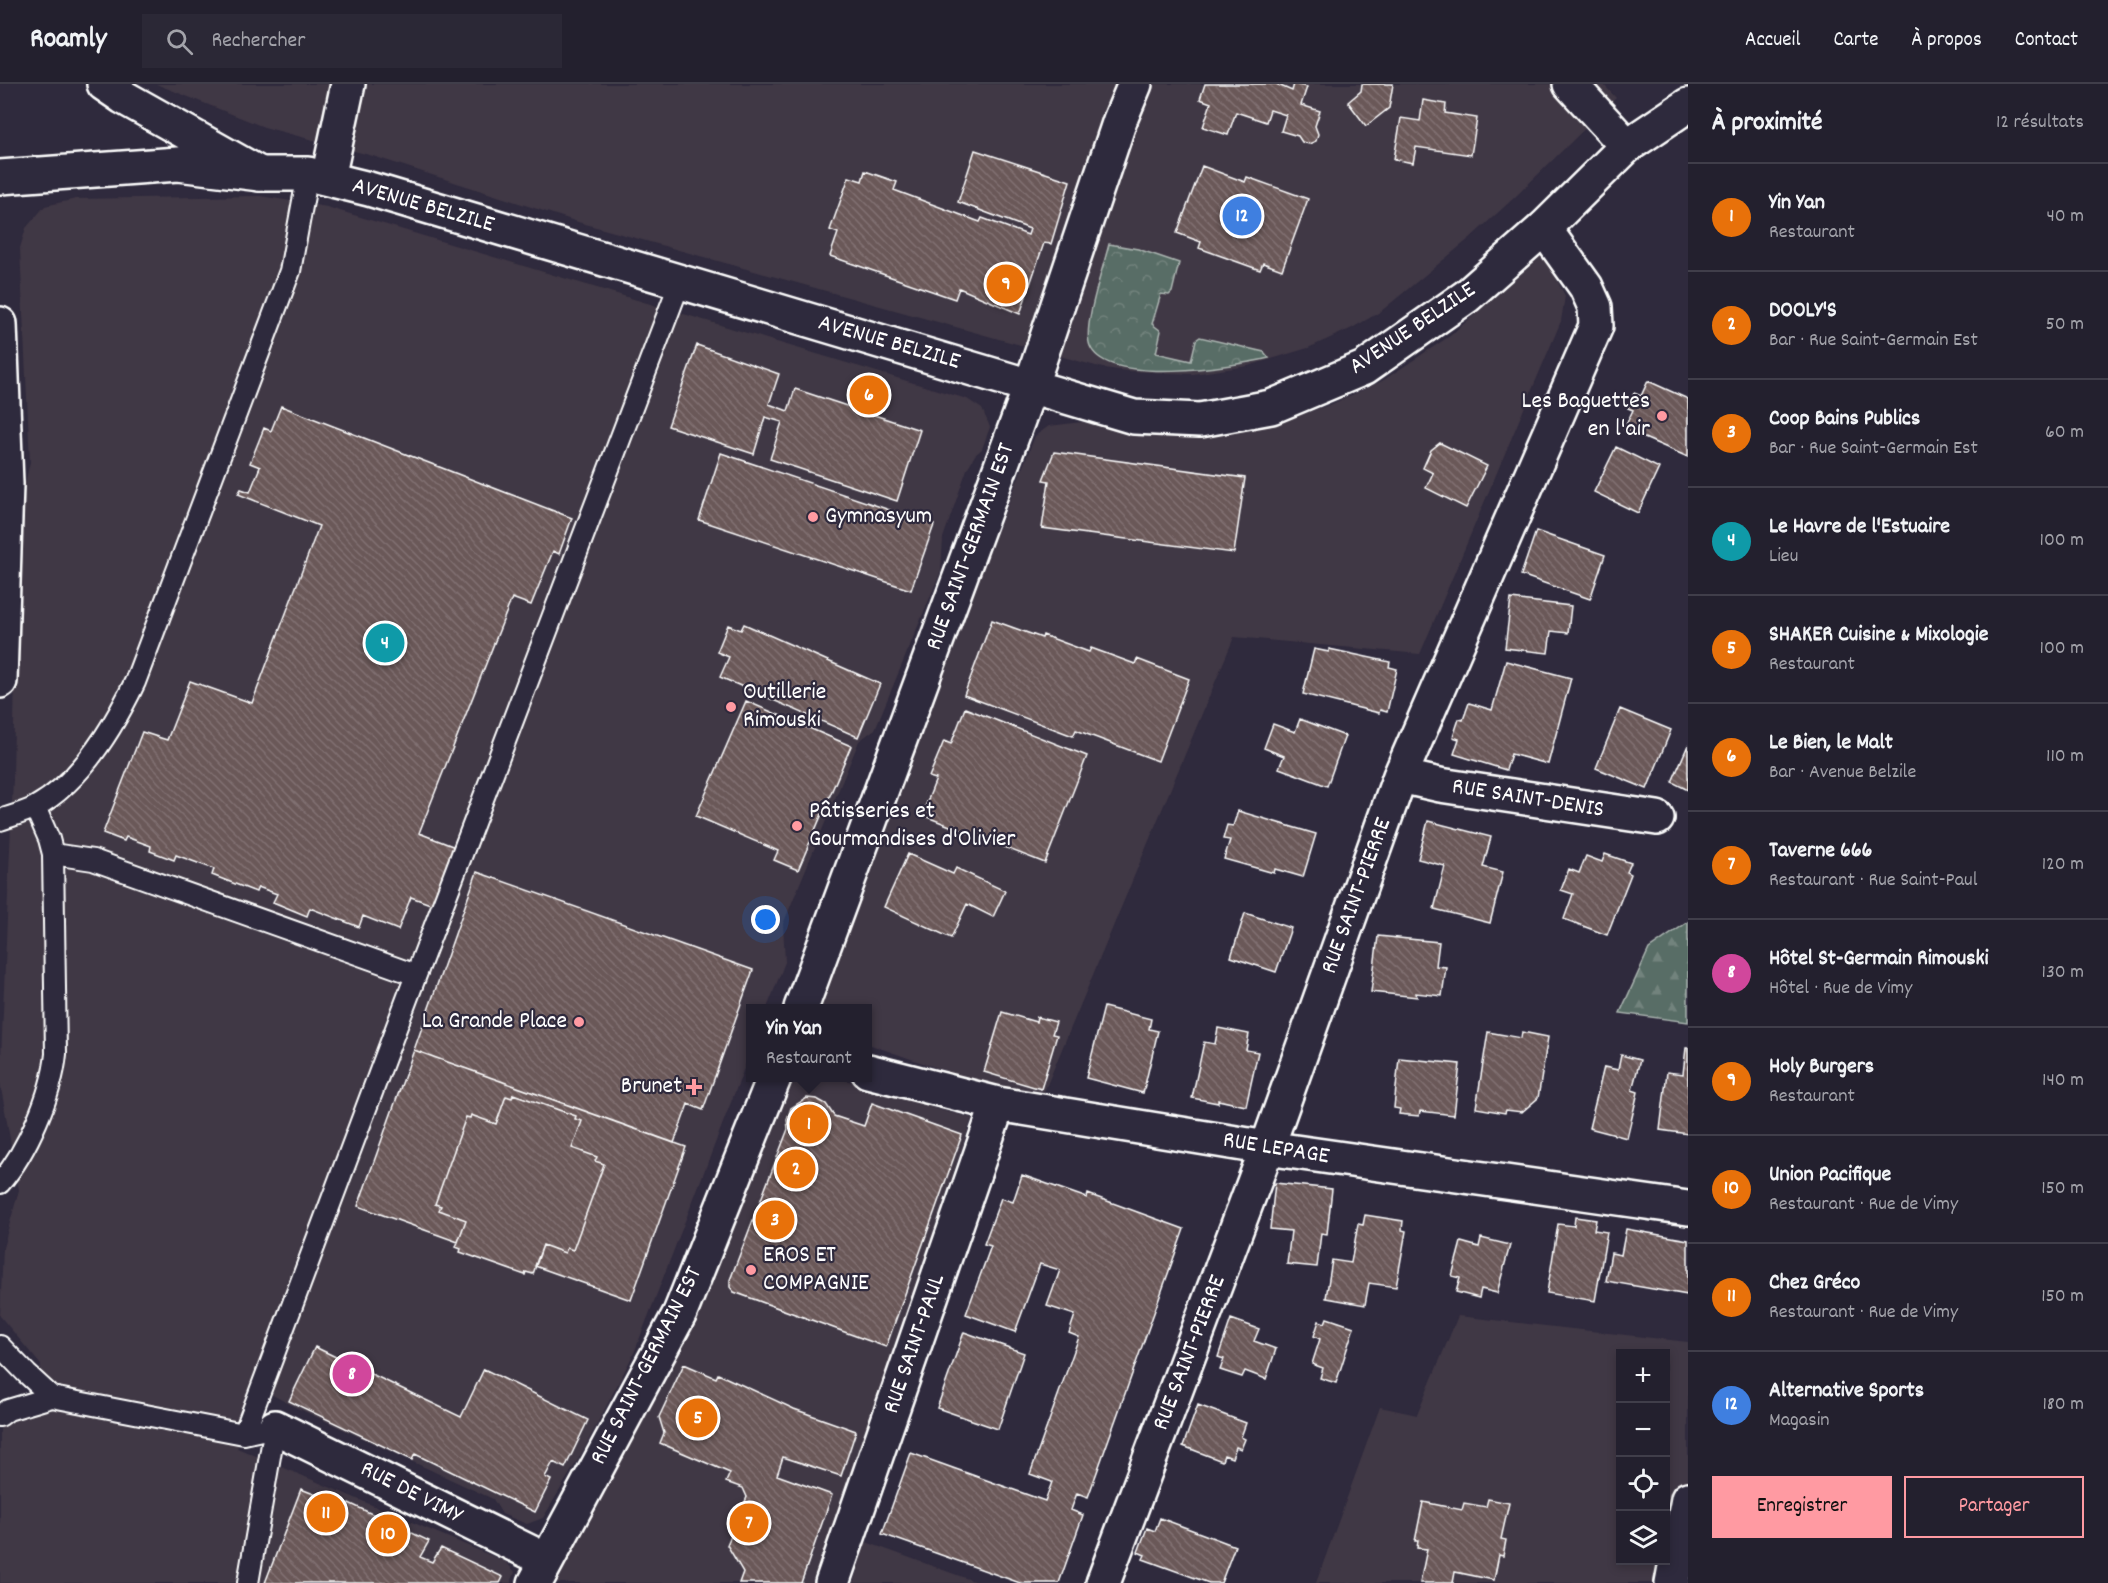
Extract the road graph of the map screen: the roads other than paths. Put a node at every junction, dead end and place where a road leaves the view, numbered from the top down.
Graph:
1 (104, 84) edge
2 (348, 84) edge
3 (1135, 84) edge
4 (1570, 84) edge
5 (1688, 105) edge
6 (1627, 146) junction
7 (260, 174) junction
8 (318, 176) junction
9 (0, 177) edge
10 (1544, 228) junction
11 (680, 282) junction
12 (0, 324) edge
13 (1031, 385) junction
14 (0, 681) edge
15 (1400, 776) junction
16 (35, 807) junction
17 (1657, 818) dead end
18 (0, 820) edge
19 (52, 854) junction
20 (416, 975) junction
21 (802, 1004) edge
22 (872, 1072) edge
23 (772, 1082) edge
24 (998, 1104) junction
25 (1267, 1148) junction
26 (0, 1183) edge
27 (1688, 1208) edge
28 (0, 1346) edge
29 (52, 1397) junction
30 (0, 1416) edge
31 (259, 1431) junction
32 (1688, 1500) edge
33 (540, 1571) edge
34 (248, 1583) edge
35 (832, 1583) edge
36 (1103, 1583) edge
37 (1672, 1583) edge

1 - 7 street
2 - 8 street
3 - 13 street, RUE SAINT-GERMAIN EST
4 - 6 street
5 - 6 street, AVENUE BELZILE
6 - 10 street, AVENUE BELZILE
7 - 8 street, AVENUE BELZILE
7 - 9 street, AVENUE BELZILE
8 - 11 street, AVENUE BELZILE
8 - 16 lane
10 - 13 street, AVENUE BELZILE
10 - 15 street, RUE SAINT-PIERRE
11 - 13 street, AVENUE BELZILE
11 - 20 lane
12 - 14 street
13 - 21 street, RUE SAINT-GERMAIN EST
15 - 17 street, RUE SAINT-DENIS
15 - 25 street, RUE SAINT-PIERRE
16 - 18 lane
16 - 19 lane
19 - 20 lane
19 - 26 lane
20 - 31 lane
22 - 24 street, RUE LEPAGE
23 - 33 street, RUE SAINT-GERMAIN EST
24 - 25 street, RUE LEPAGE
24 - 35 street, RUE SAINT-PAUL
25 - 27 street, RUE LEPAGE
25 - 36 street, RUE SAINT-PIERRE
28 - 29 lane
29 - 30 lane
29 - 31 lane
31 - 33 street, RUE DE VIMY
31 - 34 lane
32 - 37 street

